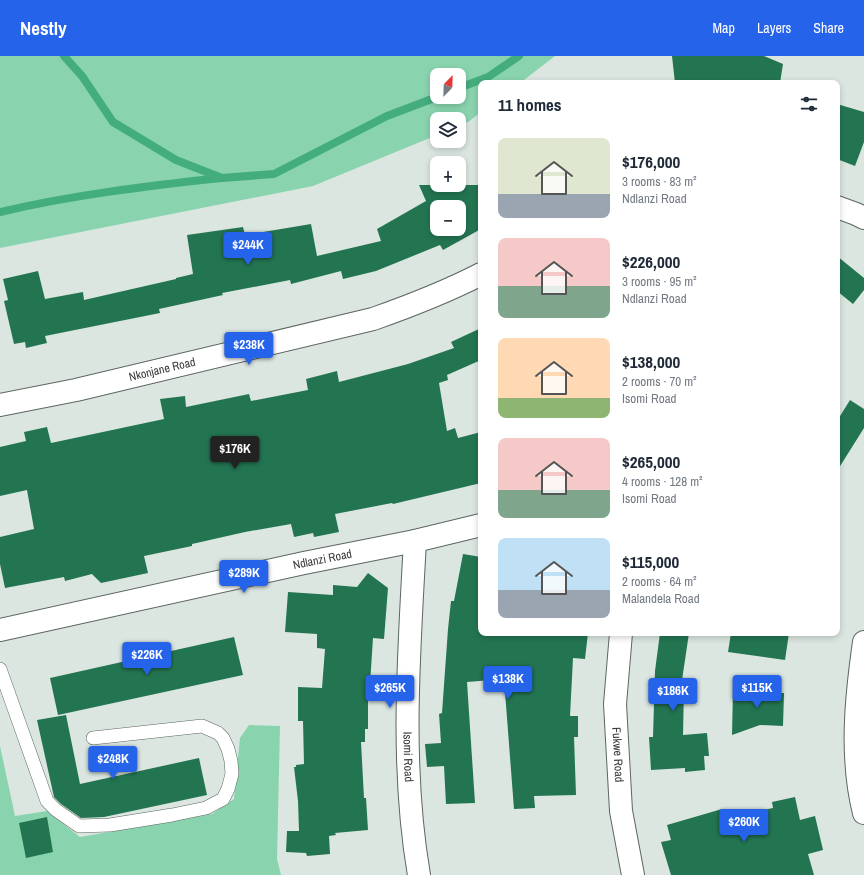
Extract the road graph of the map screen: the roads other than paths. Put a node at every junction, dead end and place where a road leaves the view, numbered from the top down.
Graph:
1 (840, 208) edge
2 (864, 218) edge
3 (478, 276) edge
4 (0, 406) edge
5 (478, 526) edge
6 (415, 541) junction
7 (0, 630) edge
8 (621, 636) edge
9 (864, 642) edge
10 (0, 669) edge
11 (93, 738) dead end
12 (864, 813) edge
13 (419, 875) edge
14 (633, 875) edge

1 - 2 street
3 - 4 street, Nkonjane Road
5 - 6 street, Ndlanzi Road
6 - 7 street, Ndlanzi Road
6 - 13 street, Isomi Road
8 - 14 street, Fukwe Road
9 - 12 street
10 - 11 lane

